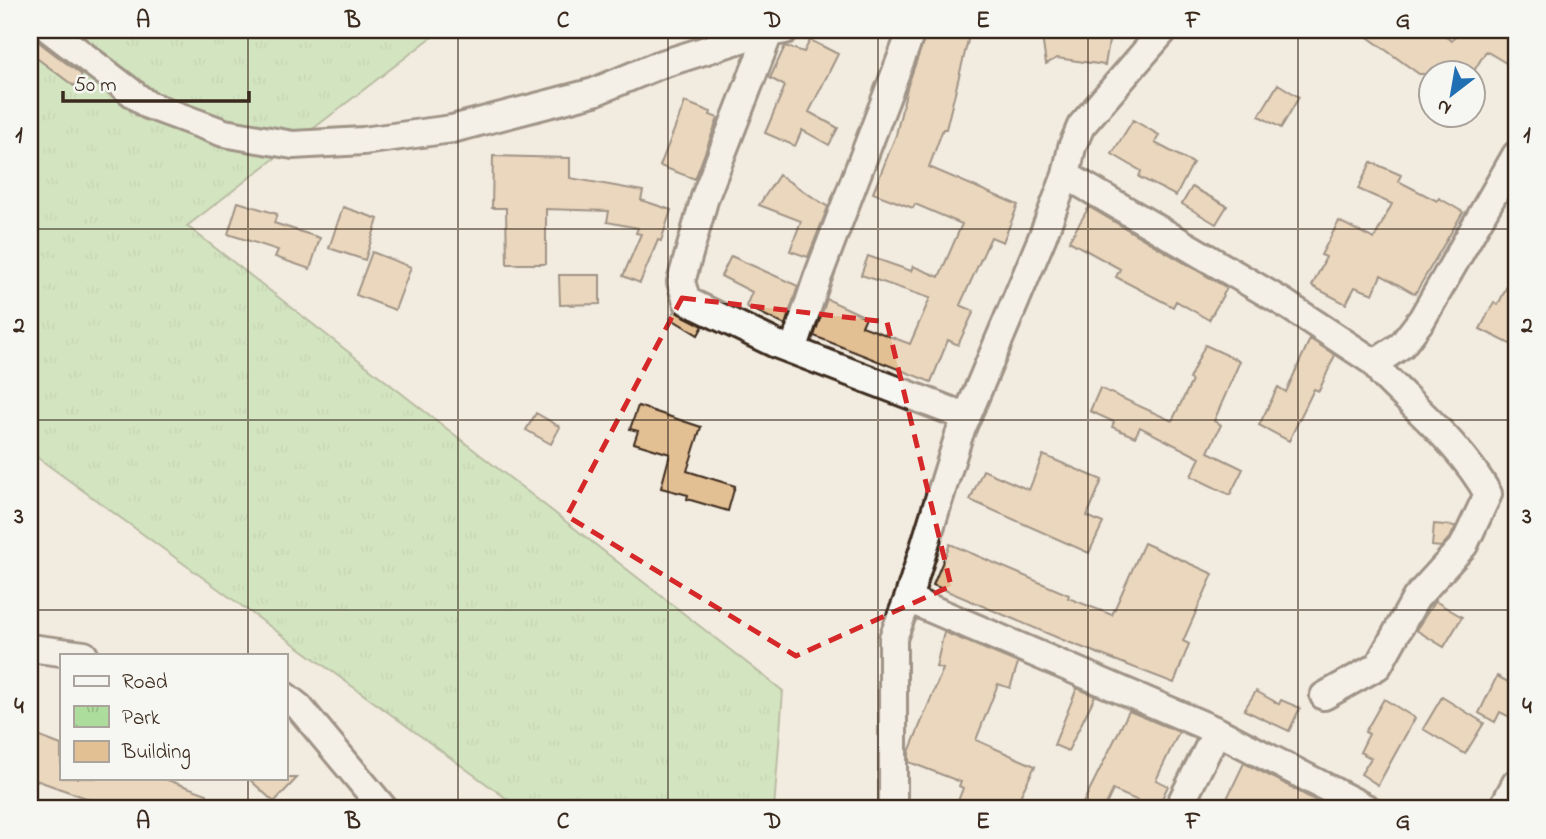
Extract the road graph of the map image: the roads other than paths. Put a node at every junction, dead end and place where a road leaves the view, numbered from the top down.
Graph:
1 (50, 30) edge
2 (912, 30) edge
3 (1164, 30) edge
4 (777, 32) edge
5 (1516, 155) edge
6 (1066, 175) junction
7 (793, 350) junction
8 (1375, 363) junction
9 (967, 417) junction
10 (908, 599) junction
11 (30, 648) edge
12 (76, 654) edge
13 (1324, 696) dead end
14 (287, 698) edge
15 (1217, 731) junction
16 (1516, 783) edge
17 (384, 809) edge
18 (893, 809) edge
19 (1178, 809) edge
20 (1368, 809) edge
21 (1503, 809) edge

1 - 4 street
2 - 7 street
3 - 6 street
4 - 7 street
5 - 8 street
6 - 8 street
6 - 9 street
7 - 9 street
8 - 13 street
9 - 10 street
10 - 15 street
10 - 18 street
11 - 12 street
14 - 17 street
15 - 19 street
15 - 20 street
16 - 21 street

